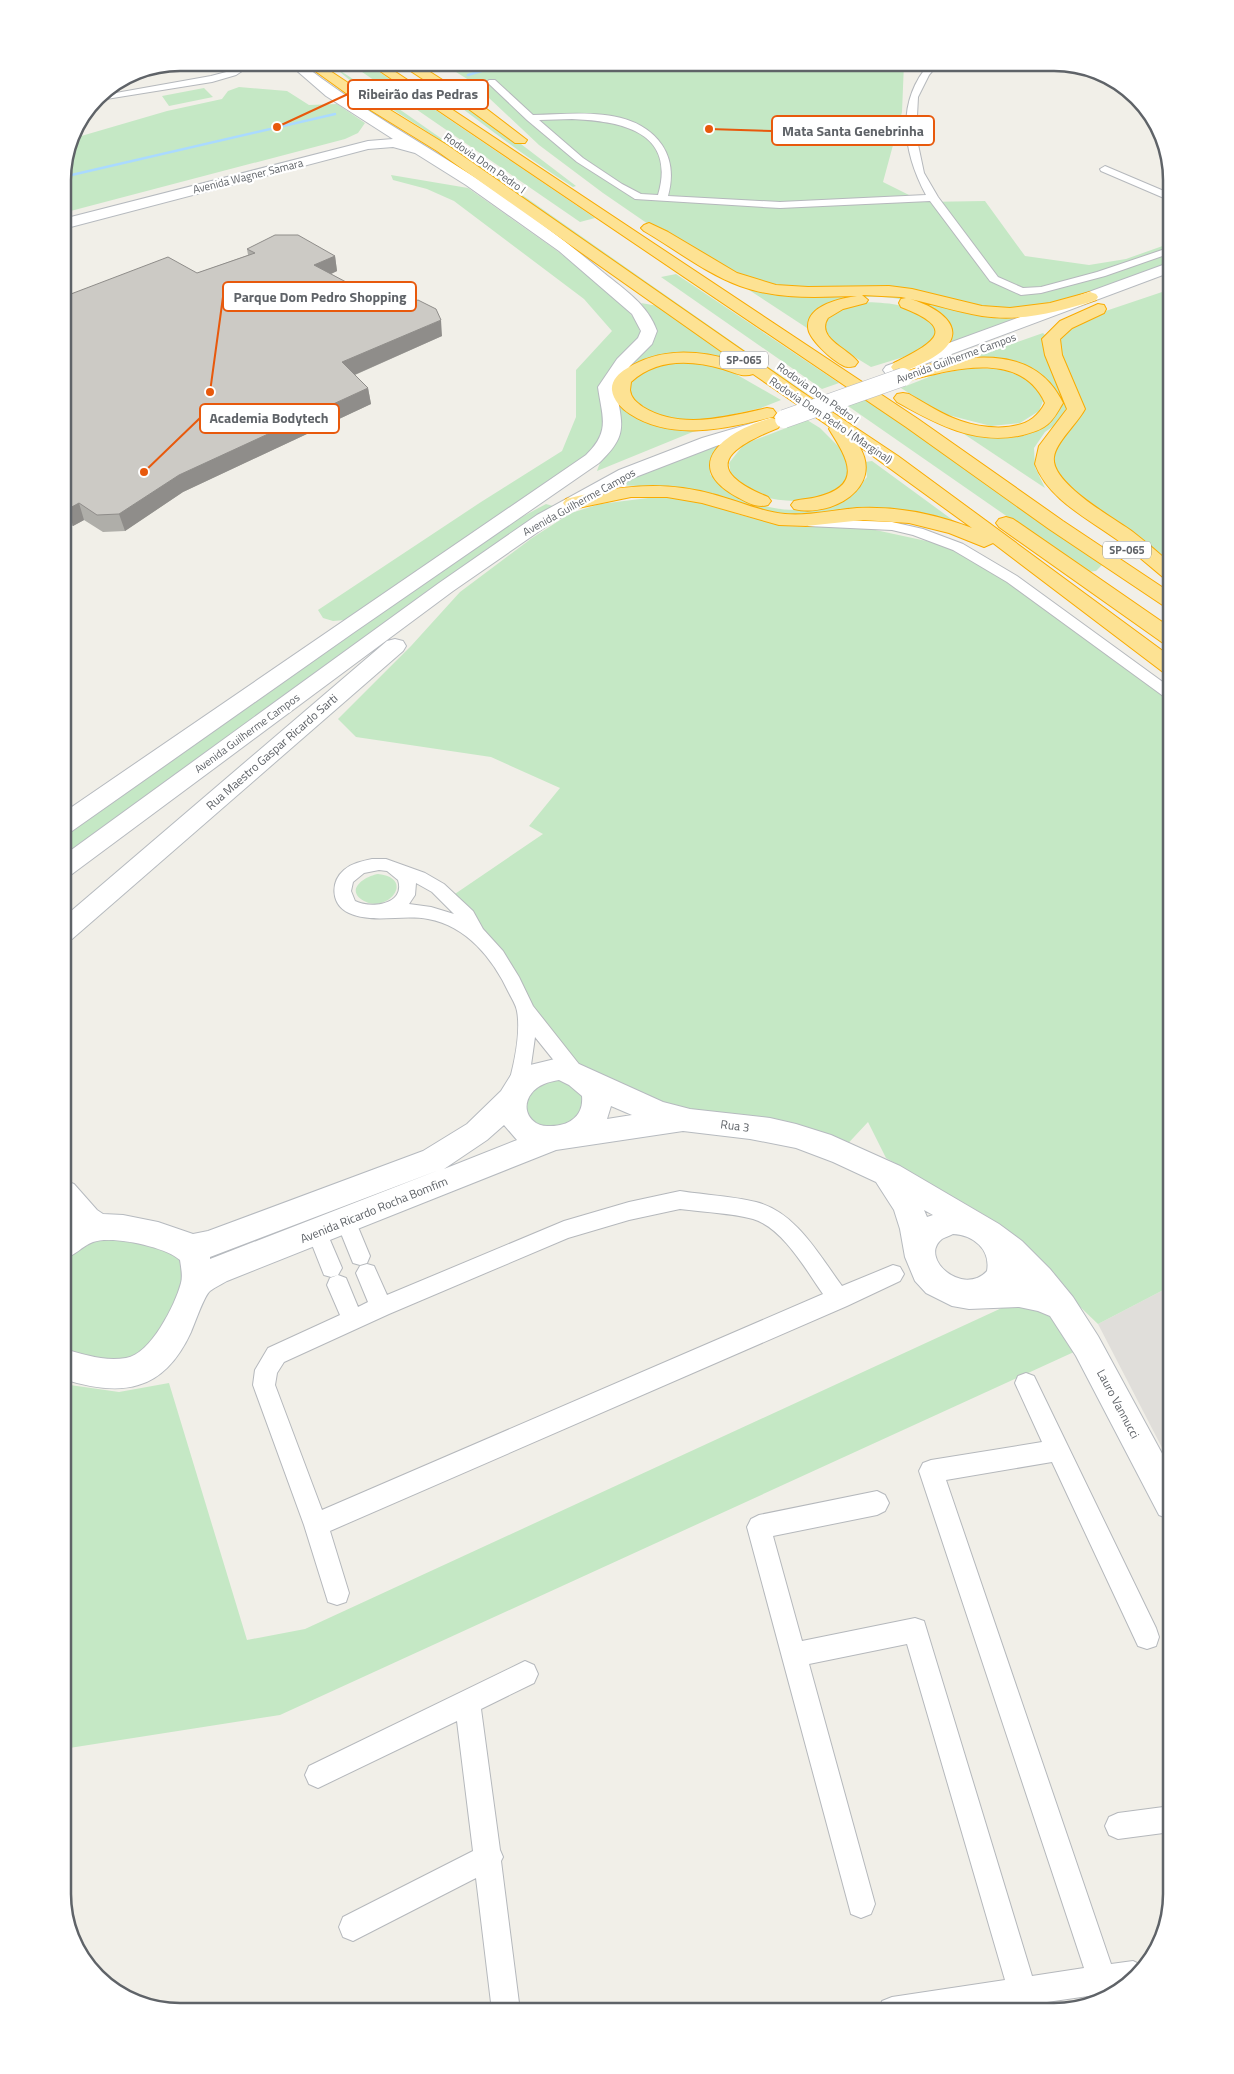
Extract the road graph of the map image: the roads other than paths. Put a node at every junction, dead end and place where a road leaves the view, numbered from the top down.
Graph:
1 (236, 71) edge
2 (306, 71) edge
3 (311, 71) edge
4 (335, 71) edge
5 (389, 71) edge
6 (408, 71) edge
7 (420, 71) edge
8 (928, 71) edge
9 (492, 82) dead end
10 (385, 94) dead end
11 (111, 96) edge
12 (530, 118) junction
13 (373, 119) junction
14 (423, 135) junction
15 (363, 141) junction
16 (432, 158) junction
17 (538, 160) junction
18 (1104, 170) dead end
19 (1163, 194) edge
20 (933, 198) junction
21 (662, 199) junction
22 (71, 214) edge
23 (623, 214) junction
24 (71, 222) edge
25 (1163, 253) edge
26 (1163, 271) edge
27 (1163, 285) edge
28 (1094, 303) junction
29 (849, 362) junction
30 (901, 372) junction
31 (796, 396) junction
32 (901, 398) junction
33 (776, 416) junction
34 (832, 419) junction
35 (1010, 473) dead end
36 (1051, 500) dead end
37 (573, 503) junction
38 (787, 520) junction
39 (490, 531) junction
40 (475, 566) junction
41 (1163, 567) edge
42 (1163, 573) edge
43 (1065, 590) junction
44 (1163, 596) edge
45 (1163, 632) edge
46 (1163, 661) edge
47 (1163, 688) edge
48 (71, 820) edge
49 (71, 862) edge
50 (398, 869) junction
51 (382, 911) junction
52 (71, 925) edge
53 (476, 933) junction
54 (526, 1010) junction
55 (581, 1077) junction
56 (515, 1093) junction
57 (690, 1121) junction
58 (560, 1138) junction
59 (882, 1170) junction
60 (71, 1201) edge
61 (346, 1221) junction
62 (98, 1227) junction
63 (982, 1229) junction
64 (317, 1232) junction
65 (71, 1237) edge
66 (189, 1249) junction
67 (919, 1249) junction
68 (363, 1265) joint
69 (893, 1274) dead end
70 (197, 1282) junction
71 (978, 1294) junction
72 (839, 1299) junction
73 (381, 1307) junction
74 (1062, 1307) junction
75 (353, 1320) junction
76 (71, 1366) edge
77 (1026, 1383) dead end
78 (1058, 1450) junction
79 (1163, 1486) edge
80 (877, 1503) dead end
81 (316, 1525) junction
82 (337, 1593) dead end
83 (1148, 1637) dead end
84 (794, 1655) junction
85 (525, 1674) dead end
86 (468, 1704) junction
87 (318, 1775) dead end
88 (1163, 1820) edge
89 (1118, 1826) dead end
90 (489, 1857) junction
91 (861, 1904) dead end
92 (353, 1927) dead end
93 (1126, 1976) edge
94 (1102, 1980) junction
95 (1023, 1992) junction
96 (505, 2003) edge
97 (951, 2003) edge

1 - 11 street
2 - 13 main road, Avenida Guilherme Campos
3 - 14 highway, Rodovia Dom Pedro I (Marginal) / SP-065
4 - 14 highway
5 - 17 highway, Rodovia Dom Pedro I / SP-065
6 - 17 highway
7 - 17 highway, SP-065
8 - 20 street
9 - 12 street
10 - 45 highway, Rodovia Dom Pedro I / SP-065
12 - 21 street
12 - 21 street
13 - 15 main road
13 - 16 main road, Avenida Guilherme Campos
14 - 31 highway, Rodovia Dom Pedro I (Marginal) / SP-065
15 - 16 main road, Avenida Wagner Samara
15 - 22 main road, Avenida Wagner Samara
15 - 24 main road, Avenida Wagner Samara
16 - 39 main road, Avenida Guilherme Campos
17 - 23 highway, SP-065
17 - 44 highway, Rodovia Dom Pedro I / SP-065
18 - 19 street
20 - 21 street
20 - 25 street
23 - 28 highway
23 - 29 highway, SP-065
26 - 28 main road, Avenida Guilherme Campos
27 - 28 main road, Avenida Guilherme Campos
28 - 30 main road, Avenida Guilherme Campos
28 - 41 highway
29 - 30 highway
29 - 32 highway, SP-065
30 - 32 highway
30 - 33 main road, Avenida Guilherme Campos, bridge
31 - 33 highway
31 - 34 highway, Rodovia Dom Pedro I (Marginal) / SP-065
32 - 35 highway, SP-065
33 - 34 highway
33 - 37 main road, Avenida Guilherme Campos
33 - 39 main road, Avenida Guilherme Campos
34 - 43 highway, Rodovia Dom Pedro I (Marginal) / SP-065
36 - 42 highway, SP-065
37 - 38 highway
37 - 40 main road, Avenida Guilherme Campos
38 - 43 highway
38 - 47 street
39 - 48 main road, Avenida Guilherme Campos
40 - 49 main road, Avenida Guilherme Campos
40 - 52 main road, Rua Maestro Gaspar Ricardo Sarti
43 - 46 highway, Rodovia Dom Pedro I (Marginal) / SP-065
50 - 51 street
50 - 51 street
50 - 53 street
51 - 53 street
53 - 54 street
54 - 55 street
54 - 56 street
55 - 56 main road
55 - 57 main road, Rua 3
55 - 58 main road
56 - 58 main road
56 - 66 main road, Avenida Ricardo Rocha Bomfim
57 - 58 main road, Avenida Ricardo Rocha Bomfim
57 - 59 main road, Rua 3
58 - 61 main road, Avenida Ricardo Rocha Bomfim
59 - 63 main road, Rua 3
59 - 67 main road, Rua 3
60 - 62 main road
61 - 64 main road, Avenida Ricardo Rocha Bomfim
61 - 68 street
62 - 65 main road
62 - 66 main road
63 - 67 main road
63 - 71 main road
63 - 74 main road, Rua 3
64 - 70 main road, Avenida Ricardo Rocha Bomfim
64 - 75 street
66 - 70 main road
67 - 71 main road
68 - 73 street
69 - 72 street
70 - 76 main road
71 - 74 main road
72 - 73 street
72 - 81 street
73 - 75 street
74 - 79 main road, Lauro Vannucci
75 - 81 street
77 - 78 street
78 - 83 street
78 - 94 street
80 - 84 street
81 - 82 street
84 - 91 street
84 - 95 street
85 - 86 street
86 - 87 street
86 - 90 street
88 - 89 street
90 - 92 street
90 - 96 street
93 - 94 street
94 - 95 street
95 - 97 street

